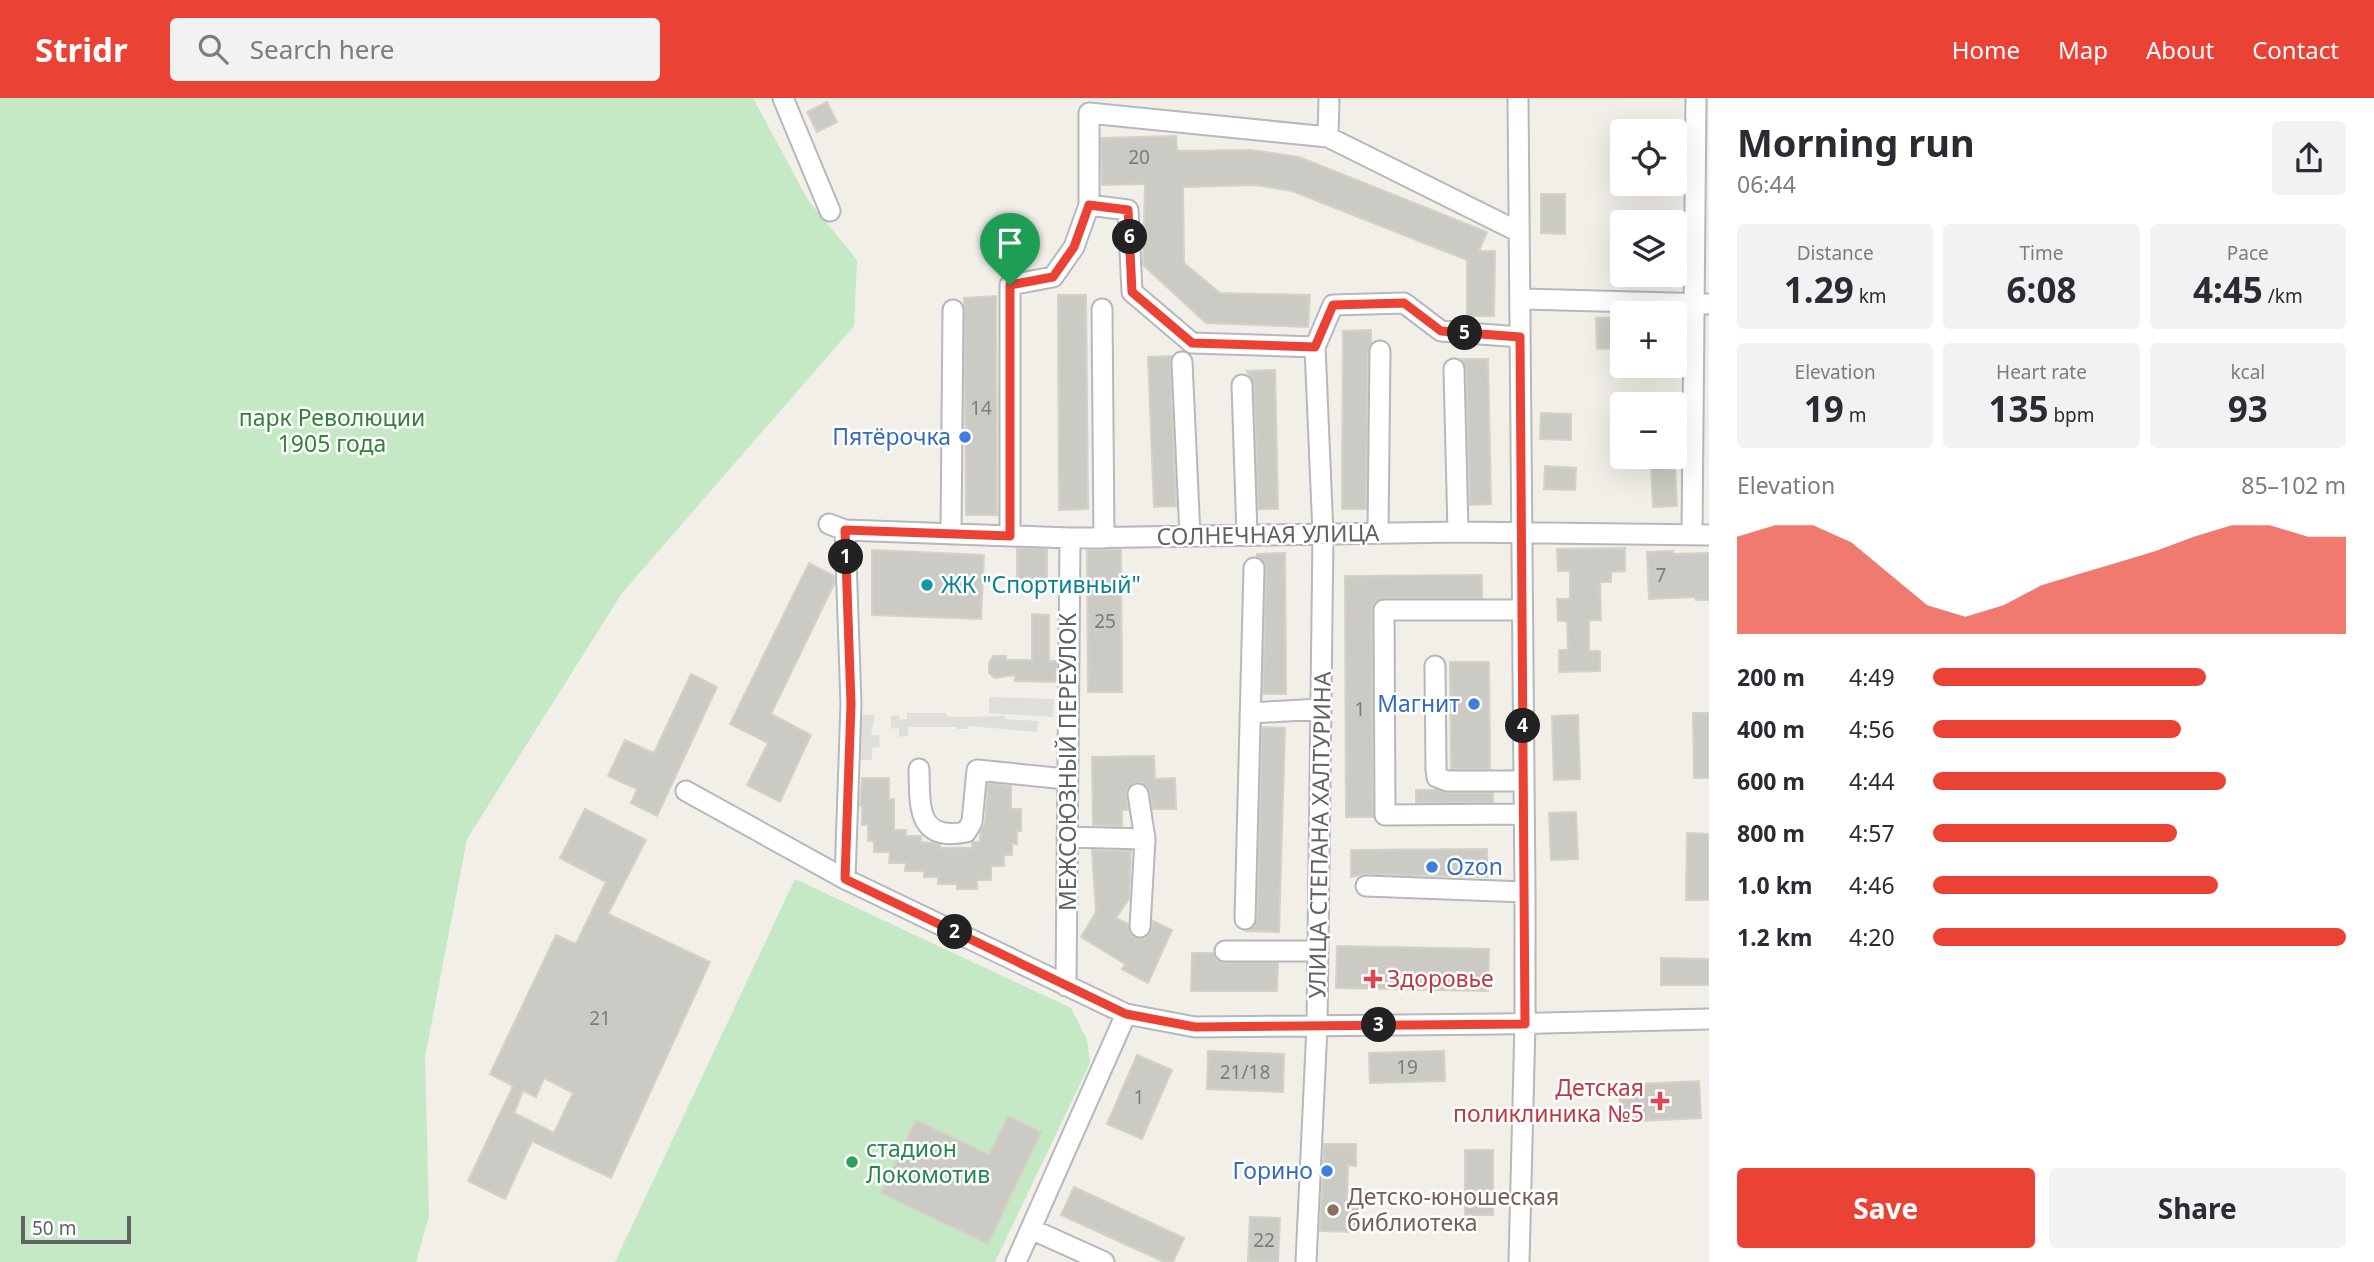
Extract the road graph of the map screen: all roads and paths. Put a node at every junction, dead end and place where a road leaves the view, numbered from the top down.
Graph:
1 (783, 98) edge
2 (1329, 98) edge
3 (1518, 98) edge
4 (1696, 98) edge
5 (1328, 137) junction
6 (1089, 205) junction
7 (830, 211) dead end
8 (1519, 232) junction
9 (1520, 299) junction
10 (1701, 304) edge
11 (1102, 309) dead end
12 (953, 310) dead end
13 (1520, 337) junction
14 (1315, 347) junction
15 (1380, 351) dead end
16 (1182, 362) dead end
17 (1454, 369) dead end
18 (1242, 385) dead end
19 (1521, 531) junction
20 (1458, 532) junction
21 (1378, 533) junction
22 (951, 534) junction
23 (1323, 534) junction
24 (1247, 535) junction
25 (1701, 535) edge
26 (1010, 536) junction
27 (1190, 536) junction
28 (1069, 538) junction
29 (1104, 538) junction
30 (1254, 568) dead end
31 (1522, 610) junction
32 (1435, 666) dead end
33 (1321, 709) junction
34 (1250, 713) junction
35 (919, 769) dead end
36 (1066, 779) junction
37 (1524, 781) junction
38 (686, 791) dead end
39 (1138, 794) dead end
40 (1524, 814) junction
41 (1067, 837) junction
42 (1145, 839) junction
43 (845, 879) junction
44 (1366, 886) dead end
45 (1525, 892) junction
46 (1245, 919) dead end
47 (1140, 927) dead end
48 (1225, 951) dead end
49 (1318, 951) junction
50 (1066, 986) junction
51 (1126, 1014) junction
52 (1709, 1019) edge
53 (1525, 1024) junction
54 (1317, 1026) junction
55 (1031, 1229) junction
56 (1016, 1262) edge
57 (1104, 1262) edge
58 (1306, 1262) edge
59 (1520, 1262) edge

1 - 7 street
2 - 5 street
3 - 8 street
4 - 10 street
5 - 6 street
5 - 8 street
6 - 14 street
6 - 26 street
8 - 9 street
9 - 10 street
9 - 13 street
10 - 25 street
11 - 29 street
12 - 22 street
13 - 14 street
13 - 19 street
14 - 23 street, УЛИЦА СТЕПАНА ХАЛТУРИНА
15 - 21 street
16 - 27 street
17 - 20 street
18 - 24 street
19 - 20 street, СОЛНЕЧНАЯ УЛИЦА
19 - 25 street, СОЛНЕЧНАЯ УЛИЦА
19 - 31 street
20 - 21 street, СОЛНЕЧНАЯ УЛИЦА
21 - 23 street, СОЛНЕЧНАЯ УЛИЦА
22 - 26 street, СОЛНЕЧНАЯ УЛИЦА
22 - 43 street, СОЛНЕЧНАЯ УЛИЦА
23 - 24 street, СОЛНЕЧНАЯ УЛИЦА
23 - 33 street, УЛИЦА СТЕПАНА ХАЛТУРИНА
24 - 27 street, СОЛНЕЧНАЯ УЛИЦА
26 - 28 street, СОЛНЕЧНАЯ УЛИЦА
27 - 29 street, СОЛНЕЧНАЯ УЛИЦА
28 - 29 street, СОЛНЕЧНАЯ УЛИЦА
28 - 36 street, МЕЖСОЮЗНЫЙ ПЕРЕУЛОК
30 - 34 street
31 - 37 street
31 - 40 street
32 - 37 street
33 - 34 street
33 - 49 street, УЛИЦА СТЕПАНА ХАЛТУРИНА
34 - 46 street
35 - 36 street
36 - 41 street, МЕЖСОЮЗНЫЙ ПЕРЕУЛОК
37 - 40 street
38 - 43 street
39 - 42 street
40 - 45 street
41 - 42 street
41 - 50 street, МЕЖСОЮЗНЫЙ ПЕРЕУЛОК
42 - 47 street
43 - 50 street
44 - 45 street
45 - 53 street
48 - 49 street
49 - 54 street, УЛИЦА СТЕПАНА ХАЛТУРИНА
50 - 51 street
51 - 54 street
51 - 55 street
52 - 53 street
53 - 54 street
53 - 59 street
54 - 58 street, УЛИЦА СТЕПАНА ХАЛТУРИНА
55 - 56 street
55 - 57 street

